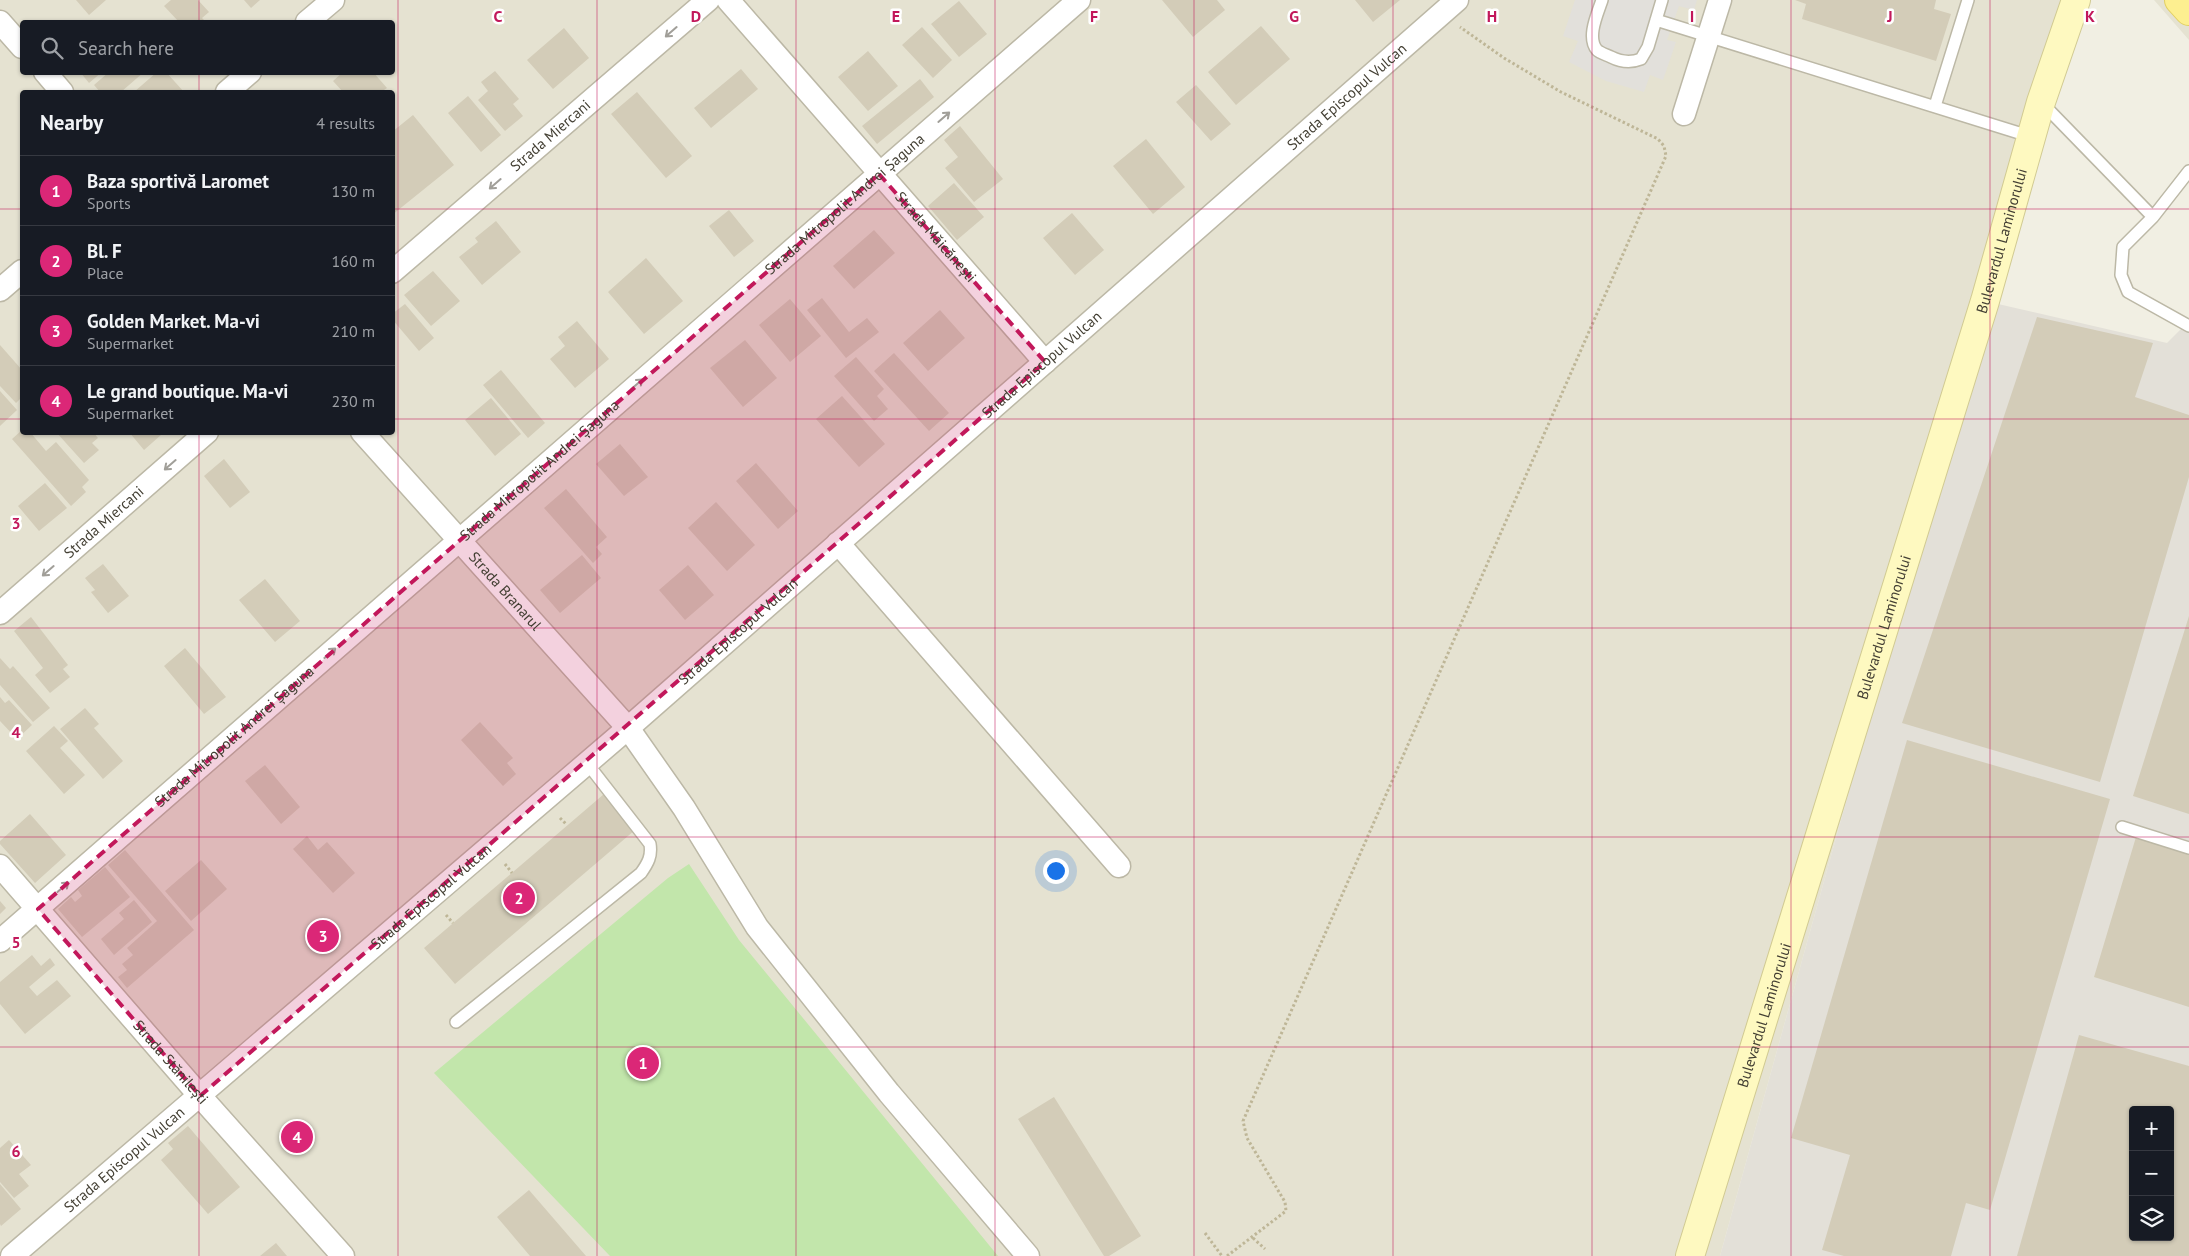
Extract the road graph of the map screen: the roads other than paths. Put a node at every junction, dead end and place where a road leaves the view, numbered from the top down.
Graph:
1 (333, 0) edge
2 (708, 0) edge
3 (728, 0) edge
4 (1079, 0) edge
5 (1602, 0) edge
6 (1662, 0) edge
7 (1720, 0) edge
8 (1968, 0) edge
9 (2076, 0) edge
10 (2179, 0) edge
11 (1455, 6) edge
12 (2189, 12) edge
13 (310, 20) edge
14 (1656, 20) junction
15 (0, 22) edge
16 (1708, 36) junction
17 (20, 45) edge
18 (48, 75) edge
19 (247, 75) edge
20 (60, 90) edge
21 (229, 90) edge
22 (2041, 102) junction
23 (1935, 106) junction
24 (1684, 114) dead end
25 (2032, 136) junction
26 (2189, 171) edge
27 (879, 174) junction
28 (2153, 217) junction
29 (395, 269) edge
30 (20, 273) edge
31 (0, 290) edge
32 (2189, 326) edge
33 (1045, 362) junction
34 (204, 435) edge
35 (365, 435) edge
36 (458, 540) junction
37 (838, 543) junction
38 (0, 613) edge
39 (628, 728) junction
40 (587, 763) junction
41 (2122, 827) dead end
42 (2189, 848) edge
43 (0, 866) edge
44 (1119, 866) dead end
45 (38, 909) junction
46 (0, 941) edge
47 (456, 1022) dead end
48 (200, 1096) junction
49 (12, 1256) edge
50 (343, 1256) edge
51 (1028, 1256) edge
52 (1690, 1256) edge

1 - 13 street
2 -> 29 street, Strada Miercani
3 - 27 street, Strada Măicănești
27 -> 4 street, Strada Mitropolit Andrei Șaguna
5 - 14 lane
6 - 14 lane
7 - 16 street
8 - 23 lane
9 - 22 street, Bulevardul Laminorului
10 - 12 main road
11 - 33 street, Strada Episcopul Vulcan
14 - 16 lane
15 - 17 street
16 - 23 lane
16 - 24 street
18 - 20 street
19 - 21 street
22 - 25 street, Bulevardul Laminorului
22 - 28 lane
23 - 25 lane
25 - 52 street, Bulevardul Laminorului
26 - 28 lane
27 - 33 street, Strada Măicănești
36 -> 27 street, Strada Mitropolit Andrei Șaguna
28 - 32 lane
30 - 31 street
33 - 37 street, Strada Episcopul Vulcan
34 -> 38 street, Strada Miercani
35 - 36 street, Strada Branarul
36 - 39 street, Strada Branarul
45 -> 36 street, Strada Mitropolit Andrei Șaguna
37 - 39 street, Strada Episcopul Vulcan
37 - 44 street
39 - 40 street, Strada Episcopul Vulcan
39 - 51 street, Strada Branarul
40 - 47 lane
40 - 48 street, Strada Episcopul Vulcan
41 - 42 lane
43 - 45 street, Strada Stănilești
45 - 46 street, Strada Mitropolit Andrei Șaguna
45 - 48 street, Strada Stănilești
48 - 49 street, Strada Episcopul Vulcan
48 - 50 street, Strada Stănilești

